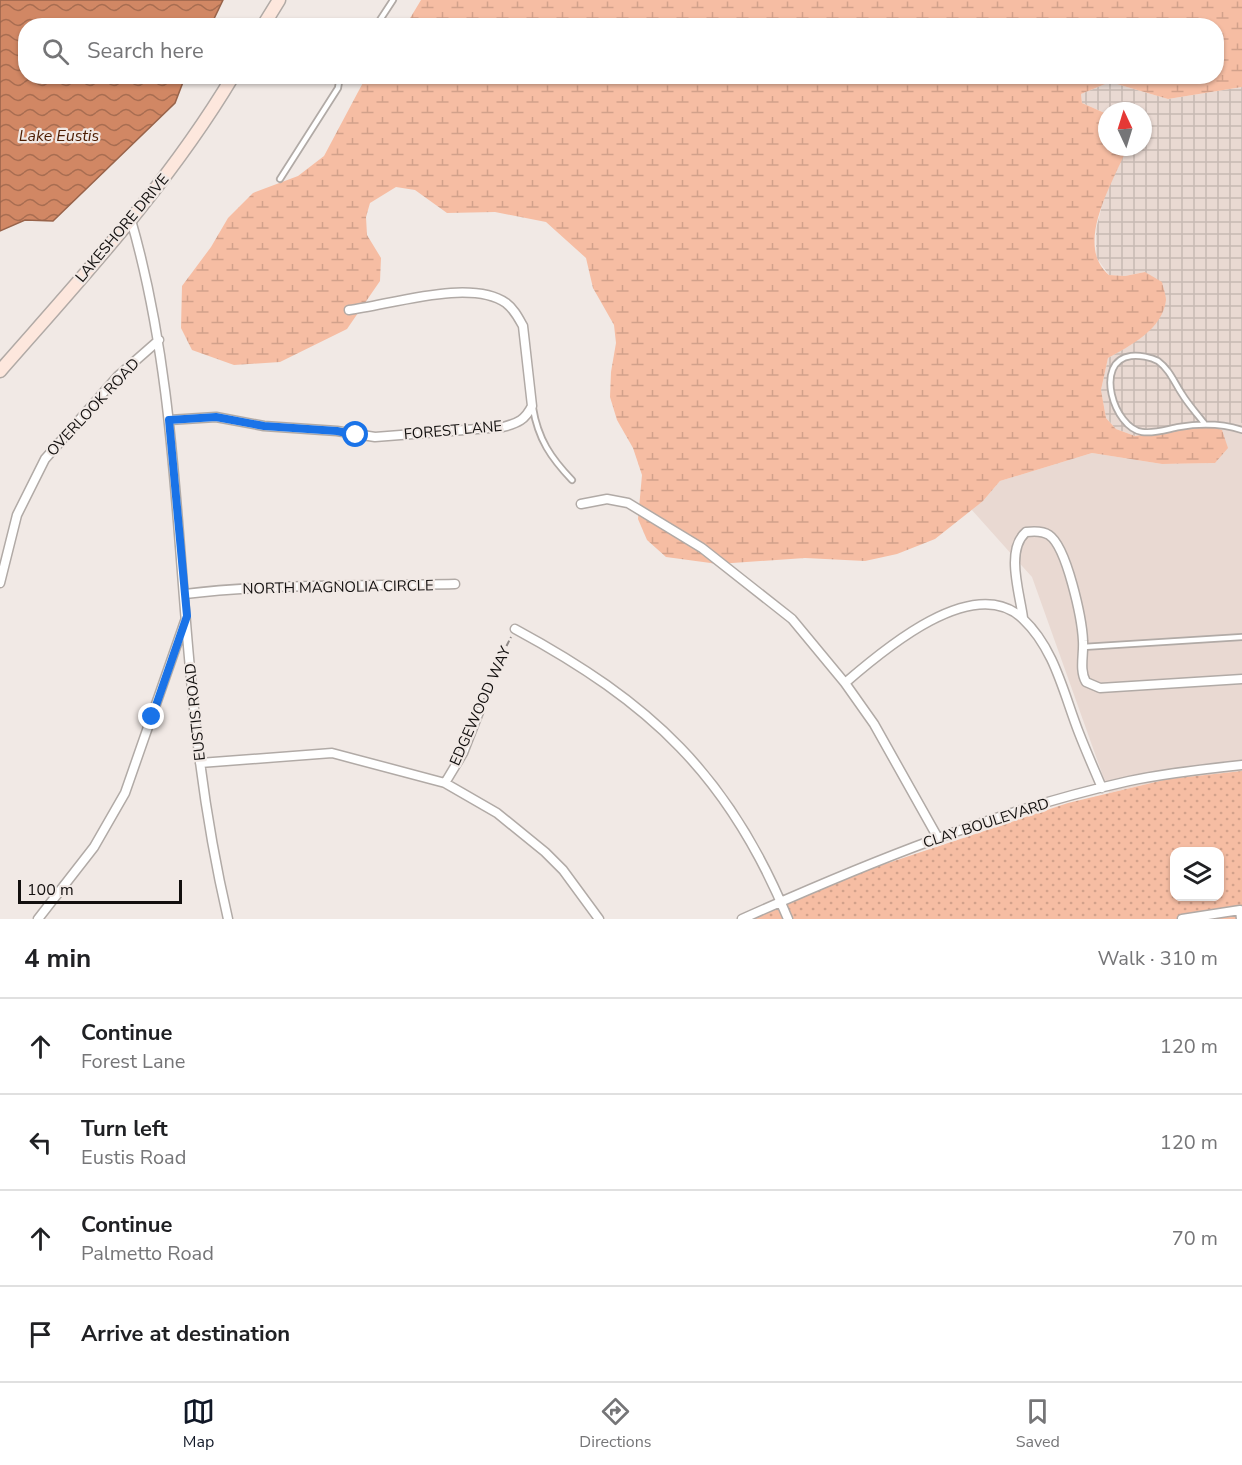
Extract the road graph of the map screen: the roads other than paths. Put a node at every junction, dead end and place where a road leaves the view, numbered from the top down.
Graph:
1 (279, 0) edge
2 (393, 0) edge
3 (268, 18) edge
4 (381, 18) edge
5 (227, 84) edge
6 (338, 84) edge
7 (280, 179) dead end
8 (131, 220) junction
9 (349, 310) dead end
10 (159, 340) junction
11 (0, 371) edge
12 (532, 406) junction
13 (169, 420) junction
14 (1204, 423) junction
15 (1242, 430) edge
16 (572, 480) dead end
17 (581, 504) dead end
18 (0, 583) edge
19 (455, 584) dead end
20 (185, 594) junction
21 (186, 617) junction
22 (1023, 618) junction
23 (515, 629) road end
24 (1242, 637) edge
25 (1083, 647) junction
26 (1242, 679) edge
27 (845, 683) junction
28 (479, 712) road end
29 (200, 763) junction
30 (1242, 765) edge
31 (445, 783) junction
32 (1102, 788) junction
33 (938, 838) junction
34 (781, 902) junction
35 (38, 919) edge
36 (228, 919) edge
37 (599, 919) edge
38 (742, 919) edge
39 (788, 919) edge
40 (1182, 919) edge
41 (1241, 919) edge

1 - 3 street
2 - 4 lane
5 - 8 street, LAKESHORE DRIVE
6 - 7 lane
8 - 10 street, EUSTIS ROAD
8 - 11 street, LAKESHORE DRIVE
9 - 12 street
10 - 13 street, EUSTIS ROAD
10 - 18 street, OVERLOOK ROAD
12 - 13 street, FOREST LANE
12 - 16 lane
13 - 20 street, EUSTIS ROAD
14 - 14 lane
14 - 15 lane
17 - 27 street
19 - 20 street, NORTH MAGNOLIA CIRCLE
20 - 21 street, EUSTIS ROAD
21 - 29 street, EUSTIS ROAD
21 - 35 street
22 - 25 street
22 - 27 street
22 - 32 street
23 - 34 street
24 - 25 lane
25 - 26 street
27 - 33 street
28 - 31 street, EDGEWOOD WAY
29 - 31 street
29 - 36 street, EUSTIS ROAD
30 - 32 street, CLAY BOULEVARD
31 - 37 street
32 - 33 street, CLAY BOULEVARD
33 - 34 street, CLAY BOULEVARD
34 - 38 street, CLAY BOULEVARD
34 - 39 street
40 - 41 street

